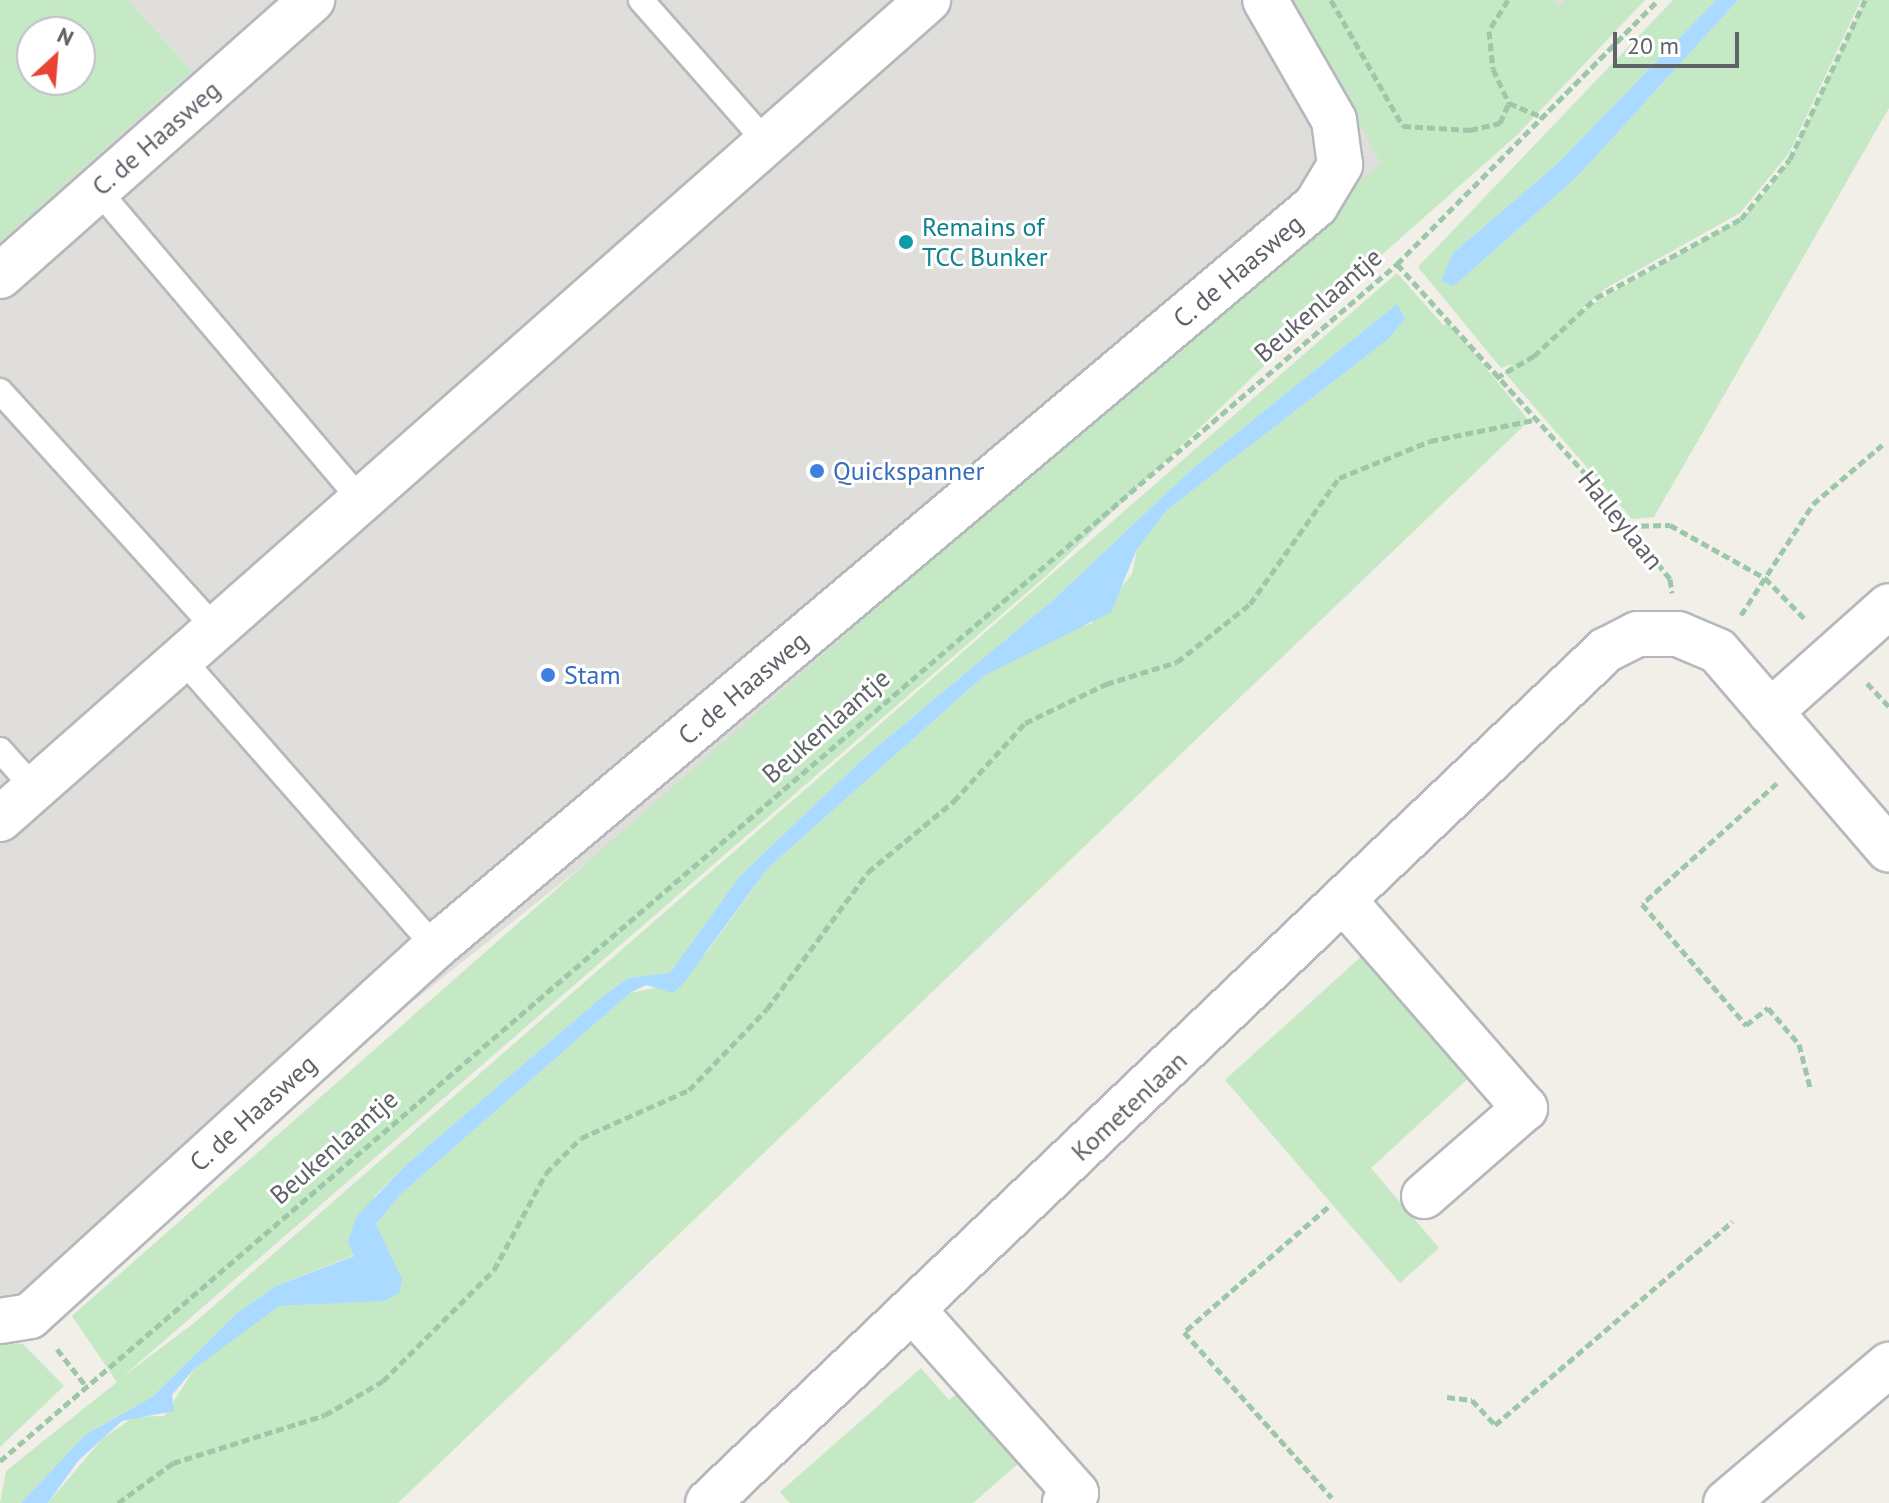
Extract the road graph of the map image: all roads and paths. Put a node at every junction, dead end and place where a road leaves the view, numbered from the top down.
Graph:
1 (312, 0) edge
2 (641, 0) edge
3 (928, 0) edge
4 (1265, 0) edge
5 (1331, 0) edge
6 (1508, 0) edge
7 (1658, 0) edge
8 (1865, 0) edge
9 (1509, 103) junction
10 (1542, 117) junction
11 (767, 143) junction
12 (97, 189) junction
13 (1397, 264) junction
14 (0, 276) edge
15 (1496, 378) junction
16 (0, 391) edge
17 (1534, 420) junction
18 (1882, 445) dead end
19 (362, 502) junction
20 (1628, 526) junction
21 (1765, 578) junction
22 (1889, 606) edge
23 (217, 630) junction
24 (1678, 634) junction
25 (1718, 651) junction
26 (1840, 654) junction
27 (183, 660) junction
28 (1889, 707) edge
29 (1770, 712) junction
30 (0, 750) edge
31 (1808, 756) junction
32 (35, 789) junction
33 (0, 819) edge
34 (1889, 850) edge
35 (1345, 902) junction
36 (435, 947) junction
37 (1810, 1087) dead end
38 (1424, 1196) dead end
39 (1328, 1207) dead end
40 (1733, 1221) dead end
41 (913, 1310) junction
42 (0, 1321) edge
43 (1889, 1365) edge
44 (1447, 1397) dead end
45 (0, 1461) edge
46 (1332, 1498) dead end
47 (118, 1503) edge
48 (708, 1503) edge
49 (1065, 1503) edge
50 (1726, 1503) edge

1 - 12 street, C. de Haasweg
2 - 11 lane
3 - 11 street
4 - 36 street, C. de Haasweg
5 - 9 path
6 - 9 path
7 - 10 path, Beukenlaantje
8 - 15 path
9 - 10 path
10 - 13 path, Beukenlaantje
11 - 19 street
12 - 14 street, C. de Haasweg
12 - 19 lane
13 - 15 path, Halleylaan
13 - 45 path, Beukenlaantje
15 - 17 path, Halleylaan
16 - 23 lane
17 - 20 path, Halleylaan
17 - 47 path
18 - 21 path
19 - 23 street
20 - 21 path
20 - 24 path, Halleylaan
21 - 25 path
21 - 26 path
22 - 26 street
23 - 27 street
24 - 25 street
24 - 35 street, Kometenlaan
25 - 29 street
26 - 28 path
26 - 29 street
27 - 32 street
27 - 36 lane
29 - 31 street
30 - 32 lane
31 - 34 street
31 - 37 path
32 - 33 street
35 - 38 street
35 - 41 street, Kometenlaan
36 - 42 street, C. de Haasweg
39 - 46 path
40 - 44 path
41 - 48 street, Kometenlaan
41 - 49 street
43 - 50 street

